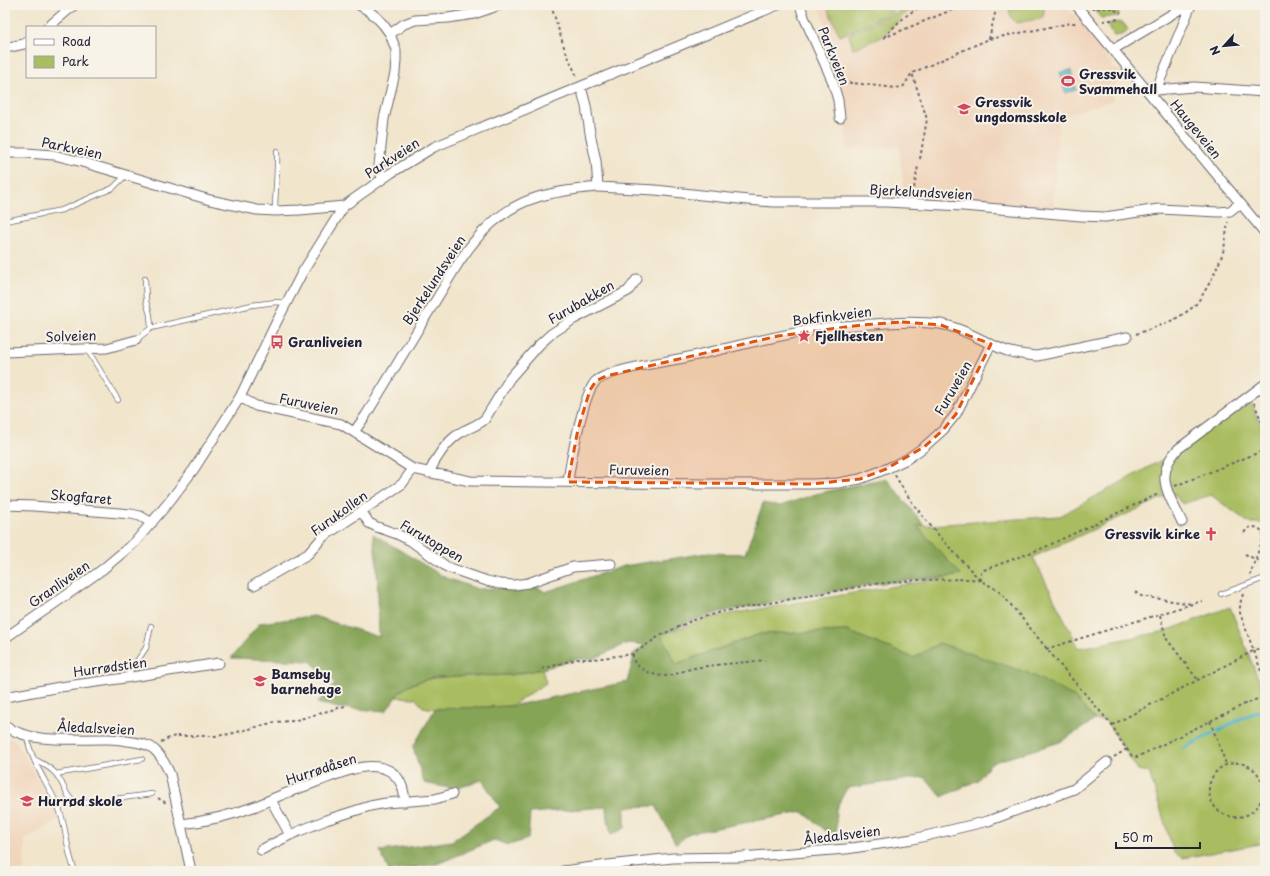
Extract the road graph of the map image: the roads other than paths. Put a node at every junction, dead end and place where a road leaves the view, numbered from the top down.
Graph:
1 (74, 5) edge
2 (359, 5) edge
3 (500, 5) edge
4 (778, 5) edge
5 (800, 5) edge
6 (1076, 5) edge
7 (1188, 5) edge
8 (1191, 5) edge
9 (49, 26) edge
10 (390, 34) junction
11 (26, 43) edge
12 (5, 48) edge
13 (1114, 49) junction
14 (581, 87) junction
15 (1153, 92) junction
16 (1265, 92) edge
17 (840, 118) dead end
18 (277, 151) dead end
19 (5, 153) edge
20 (125, 174) junction
21 (382, 179) junction
22 (598, 187) junction
23 (1240, 203) junction
24 (344, 206) junction
25 (275, 211) junction
26 (5, 222) edge
27 (1262, 222) edge
28 (1265, 233) edge
29 (145, 279) dead end
30 (638, 279) dead end
31 (286, 303) junction
32 (150, 328) junction
33 (1127, 338) road end
34 (136, 340) joint
35 (991, 344) junction
36 (88, 349) junction
37 (5, 352) edge
38 (1265, 384) edge
39 (240, 397) junction
40 (118, 400) dead end
41 (354, 432) junction
42 (413, 469) junction
43 (429, 474) junction
44 (568, 482) junction
45 (5, 505) edge
46 (362, 512) junction
47 (1182, 522) dead end
48 (152, 523) junction
49 (611, 564) dead end
50 (1265, 578) edge
51 (254, 585) dead end
52 (1221, 594) dead end
53 (151, 626) dead end
54 (5, 638) edge
55 (219, 663) dead end
56 (125, 678) junction
57 (5, 697) edge
58 (5, 725) edge
59 (27, 736) junction
60 (33, 758) junction
61 (142, 759) dead end
62 (1107, 762) road end
63 (56, 774) junction
64 (152, 794) dead end
65 (452, 794) dead end
66 (271, 800) junction
67 (405, 802) junction
68 (182, 824) junction
69 (290, 835) junction
70 (262, 850) dead end
71 (75, 871) edge
72 (191, 871) edge
73 (563, 871) edge

1 - 9 street
2 - 10 street
3 - 10 street
4 - 14 street, Parkveien
5 - 17 street, Parkveien
6 - 13 street, Haugeveien
7 - 13 street
8 - 15 street
10 - 21 street
11 - 12 street
13 - 15 street, Haugeveien
14 - 21 street, Parkveien
14 - 22 street
15 - 16 street
15 - 23 street, Haugeveien
18 - 25 lane
19 - 20 street, Parkveien
20 - 25 street, Parkveien
20 - 26 lane
21 - 24 street, Parkveien
22 - 23 street, Bjerkelundsveien
22 - 41 street, Bjerkelundsveien
23 - 27 street, Haugeveien
24 - 25 street, Parkveien
24 - 31 street, Granliveien
27 - 28 street, Haugeveien
29 - 32 lane
30 - 43 street, Furubakken
31 - 32 lane
31 - 39 street, Granliveien
32 - 34 lane
33 - 35 street, Bokfinkveien
34 - 36 street, Solveien
35 - 44 street, Furuveien
35 - 44 street, Bokfinkveien
36 - 37 street, Solveien
36 - 40 lane
38 - 47 street
39 - 41 street, Furuveien
39 - 48 street, Granliveien
41 - 42 street, Furuveien
42 - 43 street, Furuveien
42 - 46 street, Furukollen
43 - 44 street, Furuveien
45 - 48 street, Skogfaret
46 - 49 street, Furutoppen
46 - 51 street, Furukollen
48 - 54 street, Granliveien
50 - 52 lane
53 - 56 lane
55 - 56 street, Hurrødstien
56 - 57 street, Hurrødstien
58 - 59 street, Åledalsveien
59 - 60 lane
59 - 68 street, Åledalsveien
60 - 63 lane
60 - 71 lane
61 - 63 lane
62 - 73 street, Åledalsveien
63 - 64 lane
65 - 67 street
66 - 67 street, Hurrødåsen
66 - 68 street, Hurrødåsen
66 - 69 street
67 - 69 street
68 - 72 street
69 - 70 street

